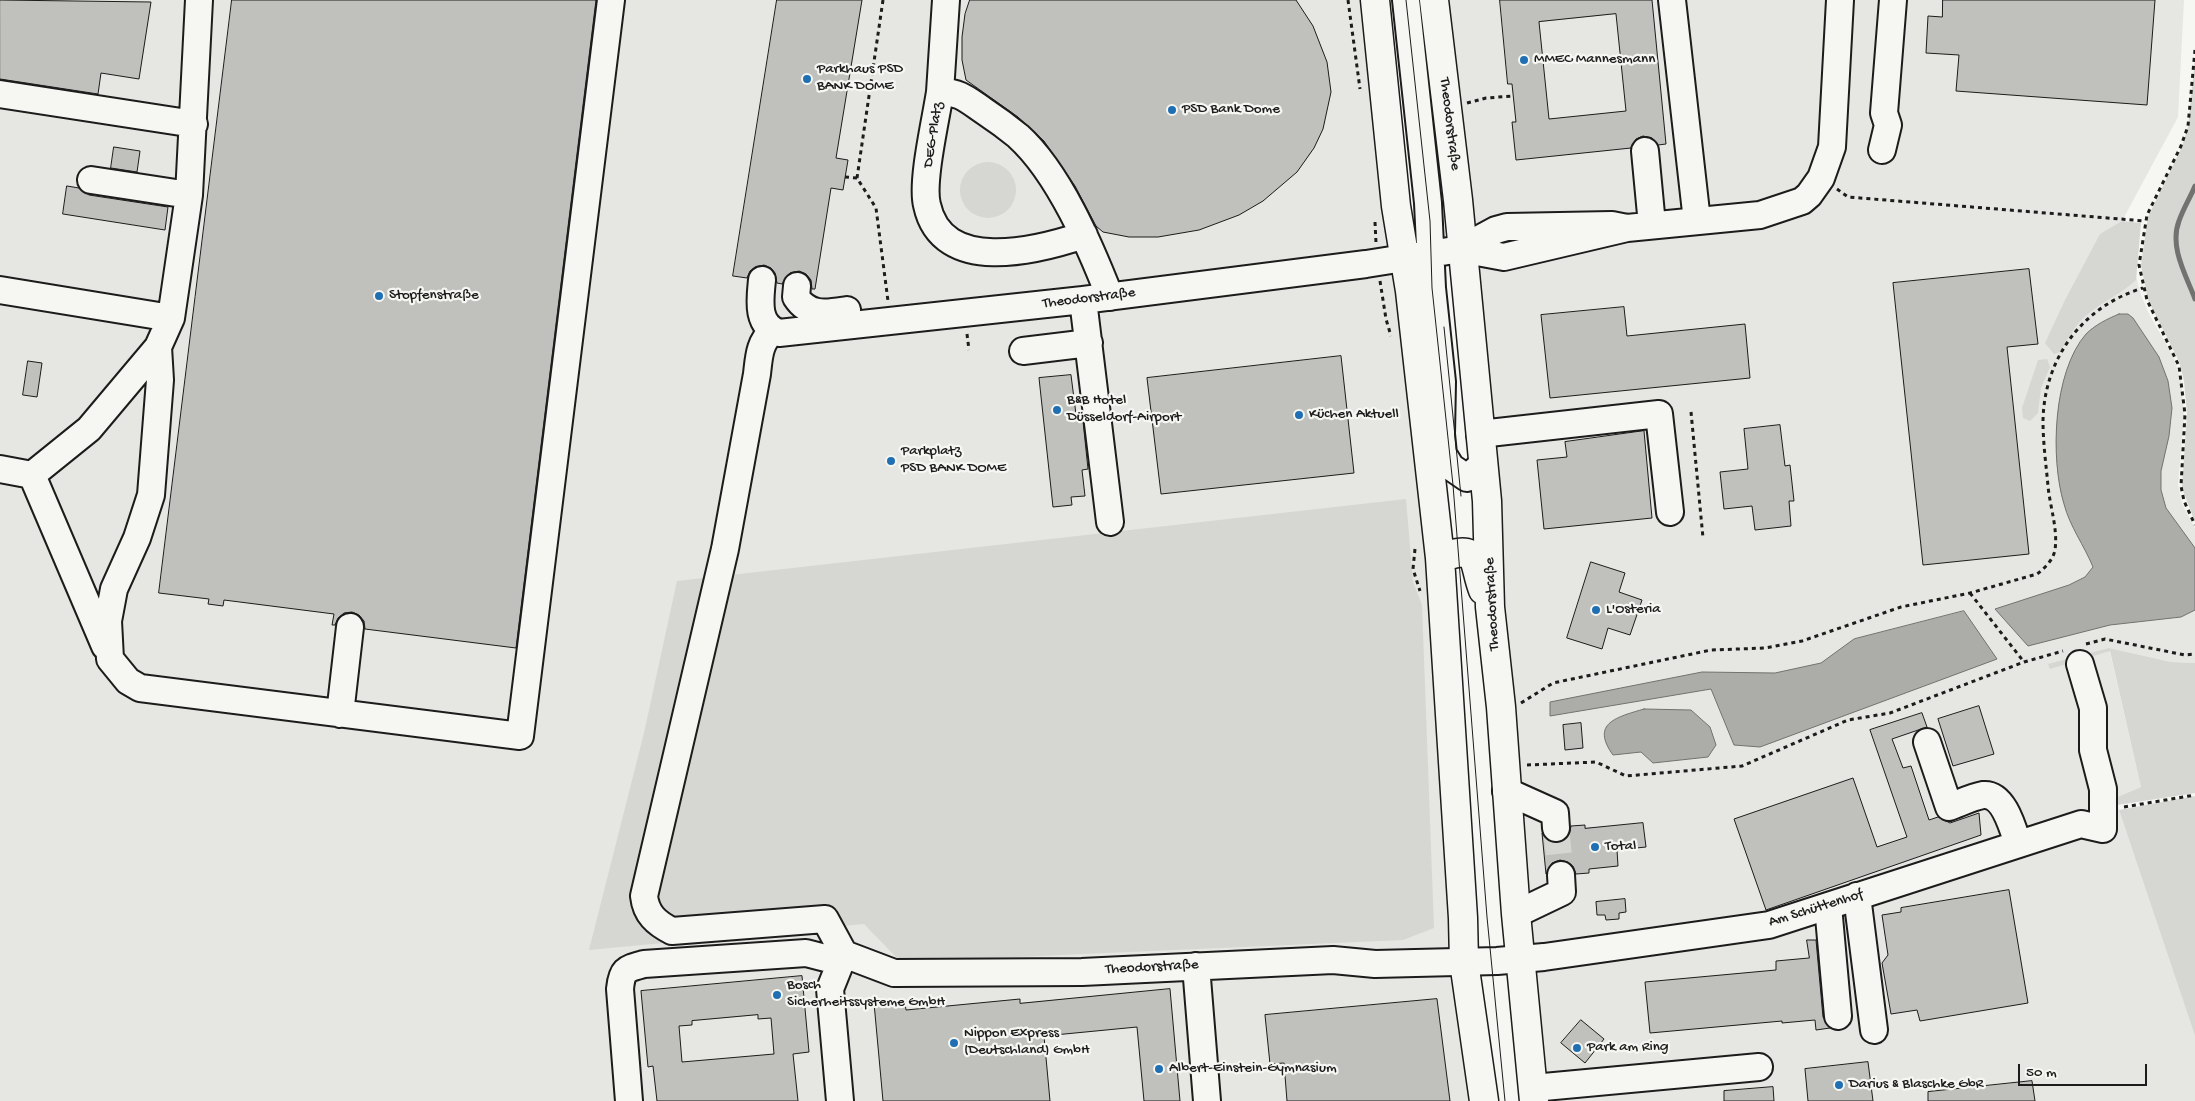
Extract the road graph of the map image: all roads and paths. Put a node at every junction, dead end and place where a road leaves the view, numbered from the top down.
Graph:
1 (199, 0) edge
2 (612, 0) edge
3 (883, 0) edge
4 (946, 0) edge
5 (1348, 0) edge
6 (1375, 0) edge
7 (1406, 0) edge
8 (1434, 0) edge
9 (1672, 0) edge
10 (1840, 0) edge
11 (1893, 0) edge
12 (2195, 50) edge
13 (1360, 90) dead end
14 (940, 92) junction
15 (0, 94) edge
16 (1514, 96) dead end
17 (1447, 108) junction
18 (194, 124) junction
19 (1882, 150) dead end
20 (1645, 152) dead end
21 (845, 177) dead end
22 (857, 178) junction
23 (1821, 178) junction
24 (91, 180) dead end
25 (189, 195) junction
26 (1374, 216) dead end
27 (1697, 221) junction
28 (2145, 221) junction
29 (1640, 226) junction
30 (1084, 235) junction
31 (1461, 249) junction
32 (1431, 253) junction
33 (1404, 256) junction
34 (1377, 261) junction
35 (762, 280) dead end
36 (796, 286) dead end
37 (2143, 288) junction
38 (0, 290) edge
39 (1110, 297) junction
40 (1084, 300) junction
41 (171, 318) junction
42 (891, 321) junction
43 (773, 330) junction
44 (1392, 339) dead end
45 (1089, 343) junction
46 (158, 347) junction
47 (1023, 351) dead end
48 (1691, 412) dead end
49 (1480, 434) junction
50 (0, 469) edge
51 (1429, 469) junction
52 (1475, 471) junction
53 (32, 475) junction
54 (1670, 512) dead end
55 (1110, 522) dead end
56 (2195, 525) edge
57 (1703, 538) dead end
58 (1414, 540) dead end
59 (1440, 558) junction
60 (1970, 593) junction
61 (1423, 596) dead end
62 (1490, 607) junction
63 (350, 627) dead end
64 (2076, 653) junction
65 (2195, 654) edge
66 (110, 658) junction
67 (2024, 662) junction
68 (1501, 707) junction
69 (340, 714) junction
70 (1927, 742) dead end
71 (1531, 765) dead end
72 (1506, 791) junction
73 (2195, 794) edge
74 (1561, 822) dead end
75 (2102, 829) junction
76 (2018, 844) junction
77 (1566, 880) dead end
78 (1857, 896) junction
79 (1828, 906) junction
80 (1516, 914) junction
81 (842, 958) junction
82 (1520, 959) junction
83 (1464, 962) junction
84 (1196, 966) junction
85 (1838, 1016) dead end
86 (1874, 1030) dead end
87 (1759, 1067) dead end
88 (1533, 1094) edge
89 (629, 1101) edge
90 (840, 1101) edge
91 (1208, 1101) edge
92 (1484, 1101) edge

1 - 18 street
2 - 69 street
3 - 22 path
4 - 14 street
5 - 13 path
6 - 33 main road
7 - 32 street
8 - 17 main road, Theodorstraße
9 - 27 street
10 - 23 street
11 - 19 street
12 - 28 path
14 - 30 street, DEG-Platz
14 - 30 street, DEG-Platz
15 - 18 street
16 - 17 path
17 - 31 main road, Theodorstraße
18 - 25 street
20 - 29 street
21 - 22 path
22 - 42 path
23 - 27 street
23 - 28 path
24 - 25 street
25 - 41 street
26 - 34 path
27 - 29 street
28 - 37 path
29 - 31 street
30 - 39 street, DEG-Platz
31 - 32 street, Theodorstraße
31 - 49 main road, Theodorstraße
32 - 33 street, Theodorstraße
32 - 52 street
33 - 34 street, Theodorstraße
33 - 51 main road
34 - 39 street, Theodorstraße
34 - 44 path
35 - 43 street
36 - 42 street
37 - 56 path
37 - 60 path
38 - 41 street
39 - 40 street, Theodorstraße
40 - 42 street, Theodorstraße
40 - 45 street
41 - 46 street
42 - 43 street, Theodorstraße
43 - 81 street
45 - 47 street
45 - 55 street
46 - 53 street
46 - 66 street
48 - 57 path
49 - 52 main road, Theodorstraße
49 - 54 street
50 - 53 street
51 - 52 street
51 - 59 main road
52 - 62 main road, Theodorstraße
53 - 66 street
58 - 61 path
59 - 62 main road
59 - 83 main road
60 - 67 path
60 - 68 path
62 - 68 main road, Theodorstraße
63 - 69 street
64 - 65 path
64 - 67 path
64 - 75 street
66 - 69 street
67 - 71 path
68 - 72 main road, Theodorstraße
70 - 76 street
72 - 74 street
72 - 80 main road, Theodorstraße
73 - 75 path
75 - 76 street, Am Schüttenhof
76 - 78 street, Am Schüttenhof
77 - 80 street
78 - 79 street, Am Schüttenhof
78 - 86 street
79 - 82 street, Am Schüttenhof
79 - 85 street
80 - 82 main road, Theodorstraße
81 - 84 street, Theodorstraße
81 - 89 street, Theodorstraße
81 - 90 street
82 - 83 street, Theodorstraße
82 - 88 main road, Theodorstraße
83 - 84 street, Theodorstraße
83 - 92 main road
84 - 91 street
87 - 88 street

